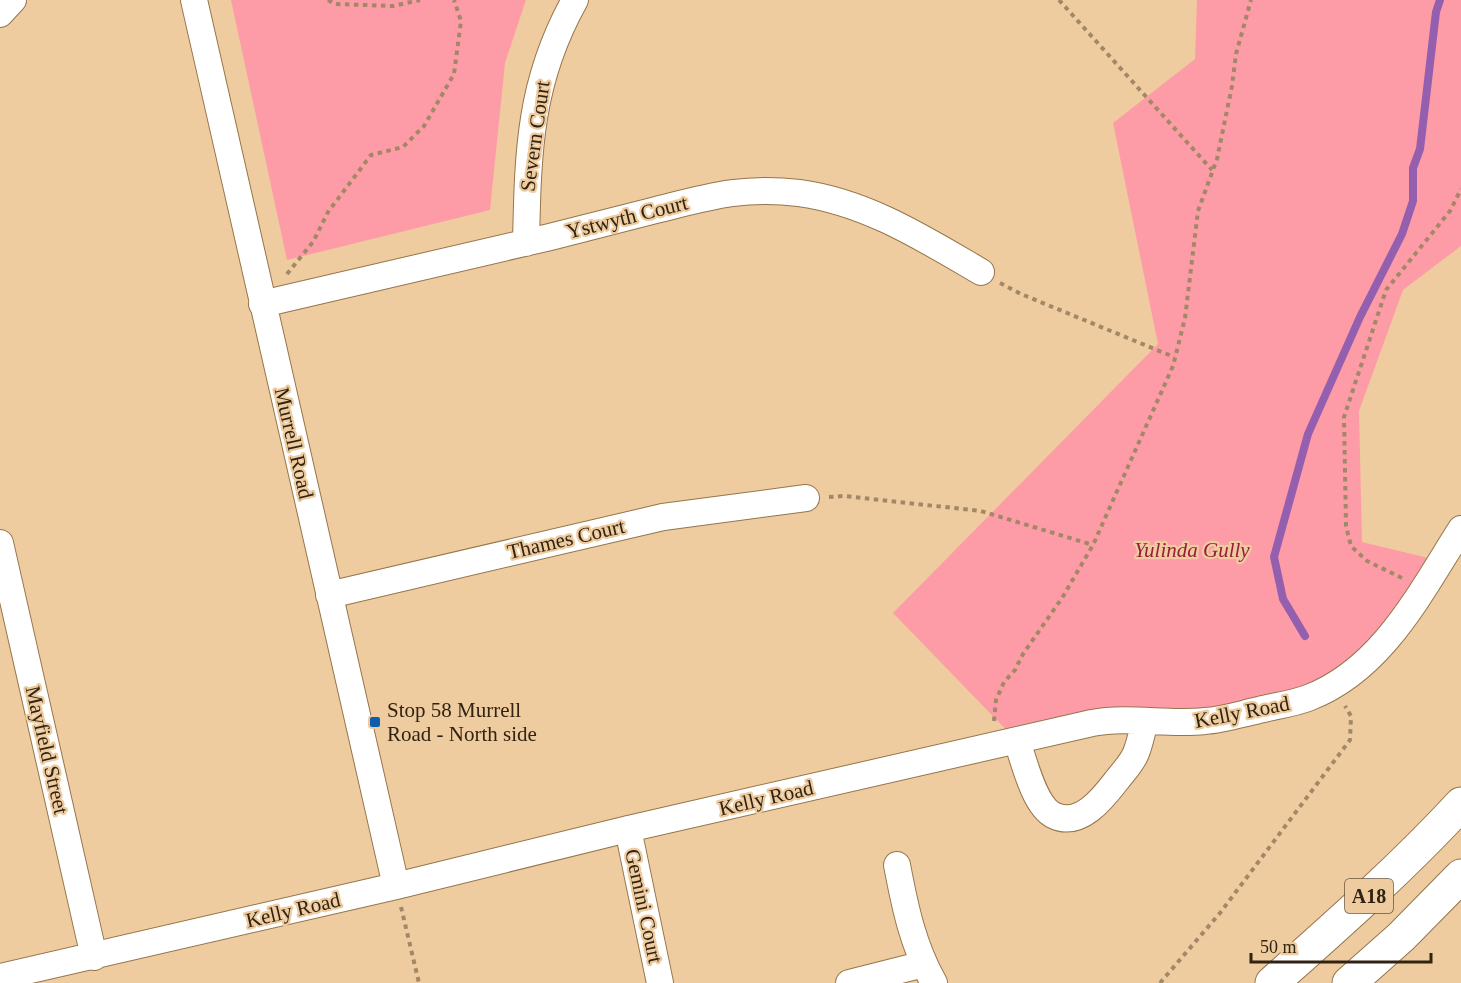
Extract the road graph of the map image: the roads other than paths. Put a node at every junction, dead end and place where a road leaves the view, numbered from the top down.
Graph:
1 (13, 0) edge
2 (194, 0) edge
3 (575, 0) edge
4 (0, 14) edge
5 (525, 243) junction
6 (981, 272) road end
7 (262, 304) junction
8 (807, 498) road end
9 (1461, 529) edge
10 (0, 543) edge
11 (329, 595) junction
12 (8, 621) edge
13 (1145, 721) junction
14 (1005, 743) junction
15 (1461, 804) edge
16 (628, 829) junction
17 (897, 866) dead end
18 (1461, 876) edge
19 (396, 886) junction
20 (94, 957) junction
21 (929, 974) edge
22 (0, 977) edge
23 (660, 983) edge
24 (849, 983) edge
25 (1272, 983) edge
26 (1348, 983) edge

1 - 4 street
2 - 7 street, Murrell Road
3 - 5 street, Severn Court
5 - 6 street, Ystwyth Court
5 - 7 street, Ystwyth Court
7 - 11 street, Murrell Road
8 - 11 street, Thames Court
9 - 13 street, Kelly Road
10 - 12 street, Mayfield Street
11 - 19 street, Murrell Road
12 - 20 street, Mayfield Street
13 - 14 street, Kelly Road
13 - 14 street
14 - 16 street, Kelly Road
15 - 25 main road, A18
16 - 19 street, Kelly Road
16 - 23 street, Gemini Court
17 - 21 street
18 - 26 main road, A18
19 - 20 street, Kelly Road
20 - 22 street, Kelly Road
21 - 24 street

